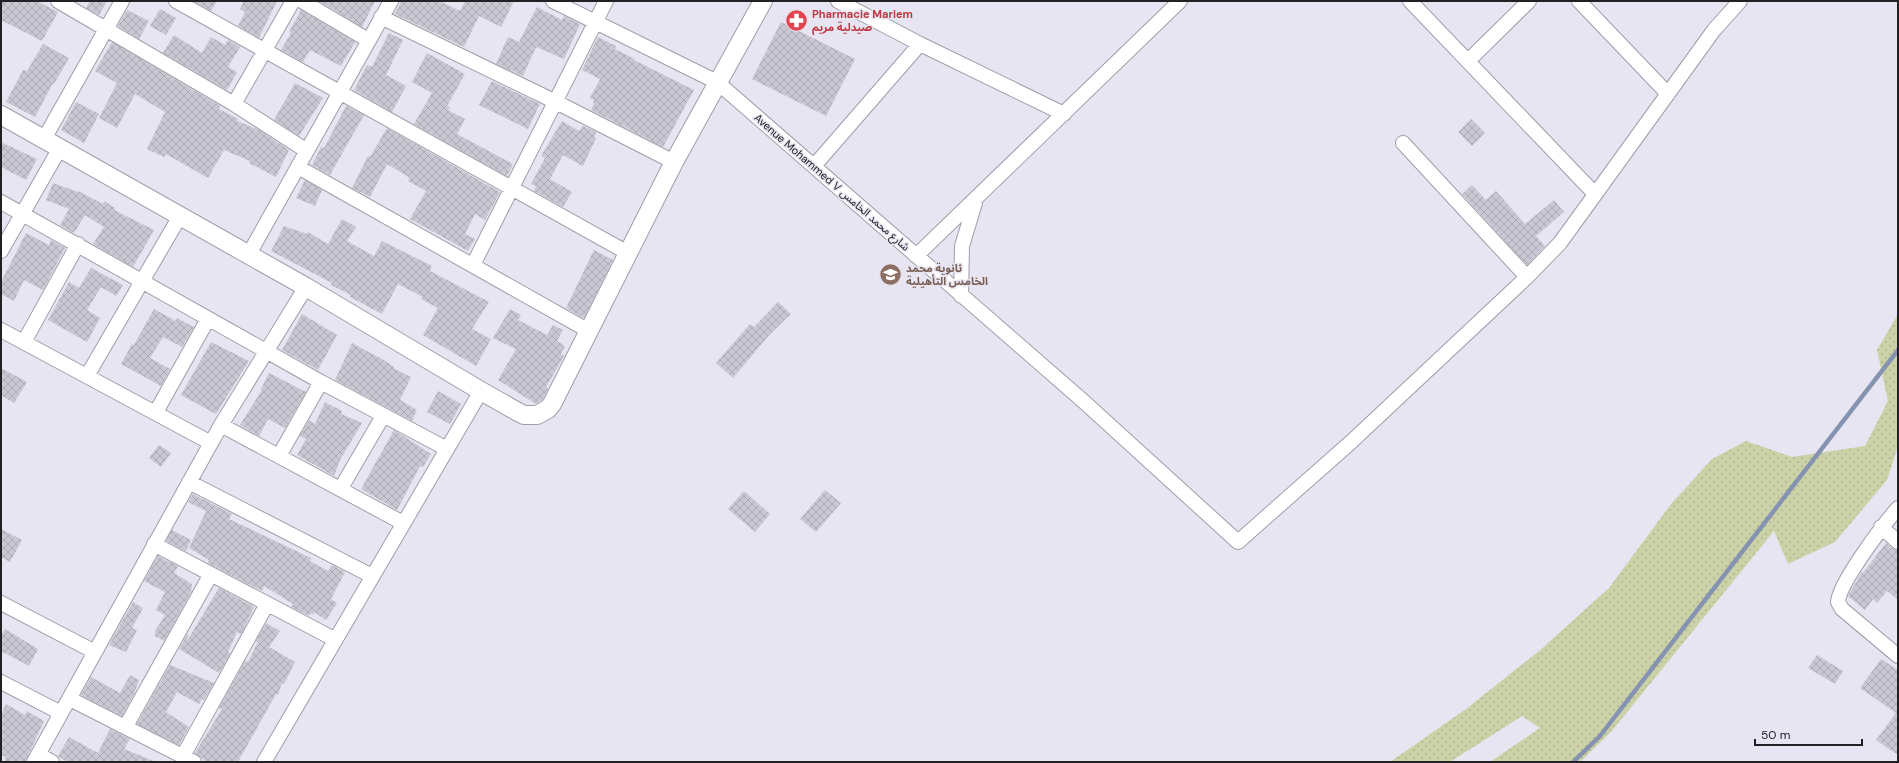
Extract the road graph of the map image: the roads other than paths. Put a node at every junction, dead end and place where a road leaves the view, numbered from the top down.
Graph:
1 (58, 1) edge
2 (122, 1) edge
3 (176, 1) edge
4 (293, 1) edge
5 (302, 1) edge
6 (391, 1) edge
7 (553, 1) edge
8 (606, 1) edge
9 (838, 1) edge
10 (1180, 1) edge
11 (1410, 1) edge
12 (1529, 1) edge
13 (1579, 1) edge
14 (1740, 1) edge
15 (758, 3) edge
16 (381, 17) junction
17 (595, 23) junction
18 (106, 29) junction
19 (368, 40) junction
20 (920, 44) junction
21 (266, 51) junction
22 (1468, 61) junction
23 (717, 82) junction
24 (340, 93) junction
25 (1668, 94) junction
26 (556, 102) junction
27 (234, 104) junction
28 (1064, 114) junction
29 (1, 115) edge
30 (44, 139) junction
31 (1403, 143) dead end
32 (60, 148) junction
33 (307, 151) junction
34 (674, 162) junction
35 (814, 166) junction
36 (298, 167) junction
37 (512, 189) junction
38 (1595, 194) junction
39 (976, 199) junction
40 (1, 202) edge
41 (22, 214) junction
42 (180, 216) junction
43 (78, 244) junction
44 (1, 251) edge
45 (628, 253) junction
46 (249, 254) junction
47 (916, 256) junction
48 (473, 266) junction
49 (1527, 277) junction
50 (141, 282) junction
51 (306, 287) junction
52 (960, 296) junction
53 (208, 319) junction
54 (1, 330) edge
55 (589, 331) junction
56 (24, 342) junction
57 (266, 351) junction
58 (87, 376) junction
59 (320, 382) junction
60 (481, 392) junction
61 (156, 412) junction
62 (382, 416) junction
63 (221, 425) junction
64 (211, 443) junction
65 (446, 449) junction
66 (279, 456) junction
67 (189, 482) junction
68 (341, 488) junction
69 (1898, 508) edge
70 (403, 523) junction
71 (1881, 527) junction
72 (1898, 542) edge
73 (154, 544) junction
74 (211, 574) junction
75 (372, 576) junction
76 (1, 603) edge
77 (267, 604) junction
78 (334, 639) junction
79 (94, 652) junction
80 (1898, 656) edge
81 (1, 682) edge
82 (70, 699) junction
83 (61, 713) junction
84 (126, 726) junction
85 (36, 758) edge
86 (188, 759) edge
87 (52, 762) edge
88 (264, 762) edge

1 - 18 street
2 - 18 street
3 - 21 street
4 - 21 street
5 - 19 street
6 - 16 street
7 - 17 street, Avenue Mohammed V شارع محمد الخامس
8 - 17 street
9 - 20 street
10 - 28 street, Avenue Mohammed V شارع محمد الخامس
11 - 22 street
12 - 22 street
13 - 25 street
14 - 25 street
15 - 23 street
16 - 19 street
16 - 26 street
17 - 23 street, Avenue Mohammed V شارع محمد الخامس
17 - 26 street
18 - 27 street
18 - 30 street
19 - 24 street
20 - 28 street
20 - 35 street
21 - 24 street
21 - 27 street
22 - 38 street
23 - 34 street
23 - 35 street, Avenue Mohammed V شارع محمد الخامس
24 - 33 street
24 - 37 street
25 - 38 street
26 - 34 street
26 - 37 street
27 - 33 street
28 - 39 street, Avenue Mohammed V شارع محمد الخامس
29 - 30 street
30 - 32 street
31 - 49 street
32 - 41 street
32 - 42 street
33 - 36 street
34 - 45 street
35 - 47 street, Avenue Mohammed V شارع محمد الخامس
36 - 46 street
36 - 48 street
37 - 45 street
37 - 48 street
38 - 49 street
39 - 47 street, Avenue Mohammed V شارع محمد الخامس
39 - 52 street
40 - 41 street
41 - 43 street
41 - 44 street
42 - 46 street
42 - 50 street
43 - 50 street
43 - 56 street
45 - 55 street
46 - 51 street
47 - 52 street
48 - 55 street
49 - 52 street
50 - 53 street
50 - 58 street
51 - 57 street
51 - 60 street
53 - 57 street
53 - 61 street
54 - 56 street
55 - 60 street
56 - 58 street
57 - 59 street
57 - 63 street
58 - 61 street
59 - 62 street
59 - 66 street
60 - 65 street
61 - 64 street
62 - 65 street
62 - 68 street
63 - 64 street
63 - 66 street
64 - 67 street
65 - 70 street
66 - 68 street
67 - 73 street
67 - 75 street
68 - 70 street
69 - 71 street
70 - 75 street
71 - 72 street
71 - 80 street
73 - 74 street
73 - 79 street
74 - 77 street
74 - 84 street
75 - 78 street
76 - 79 street
77 - 78 street
77 - 86 street
78 - 88 street
79 - 82 street
81 - 83 street
82 - 83 street
82 - 84 street
83 - 85 street
84 - 86 street
85 - 87 street

